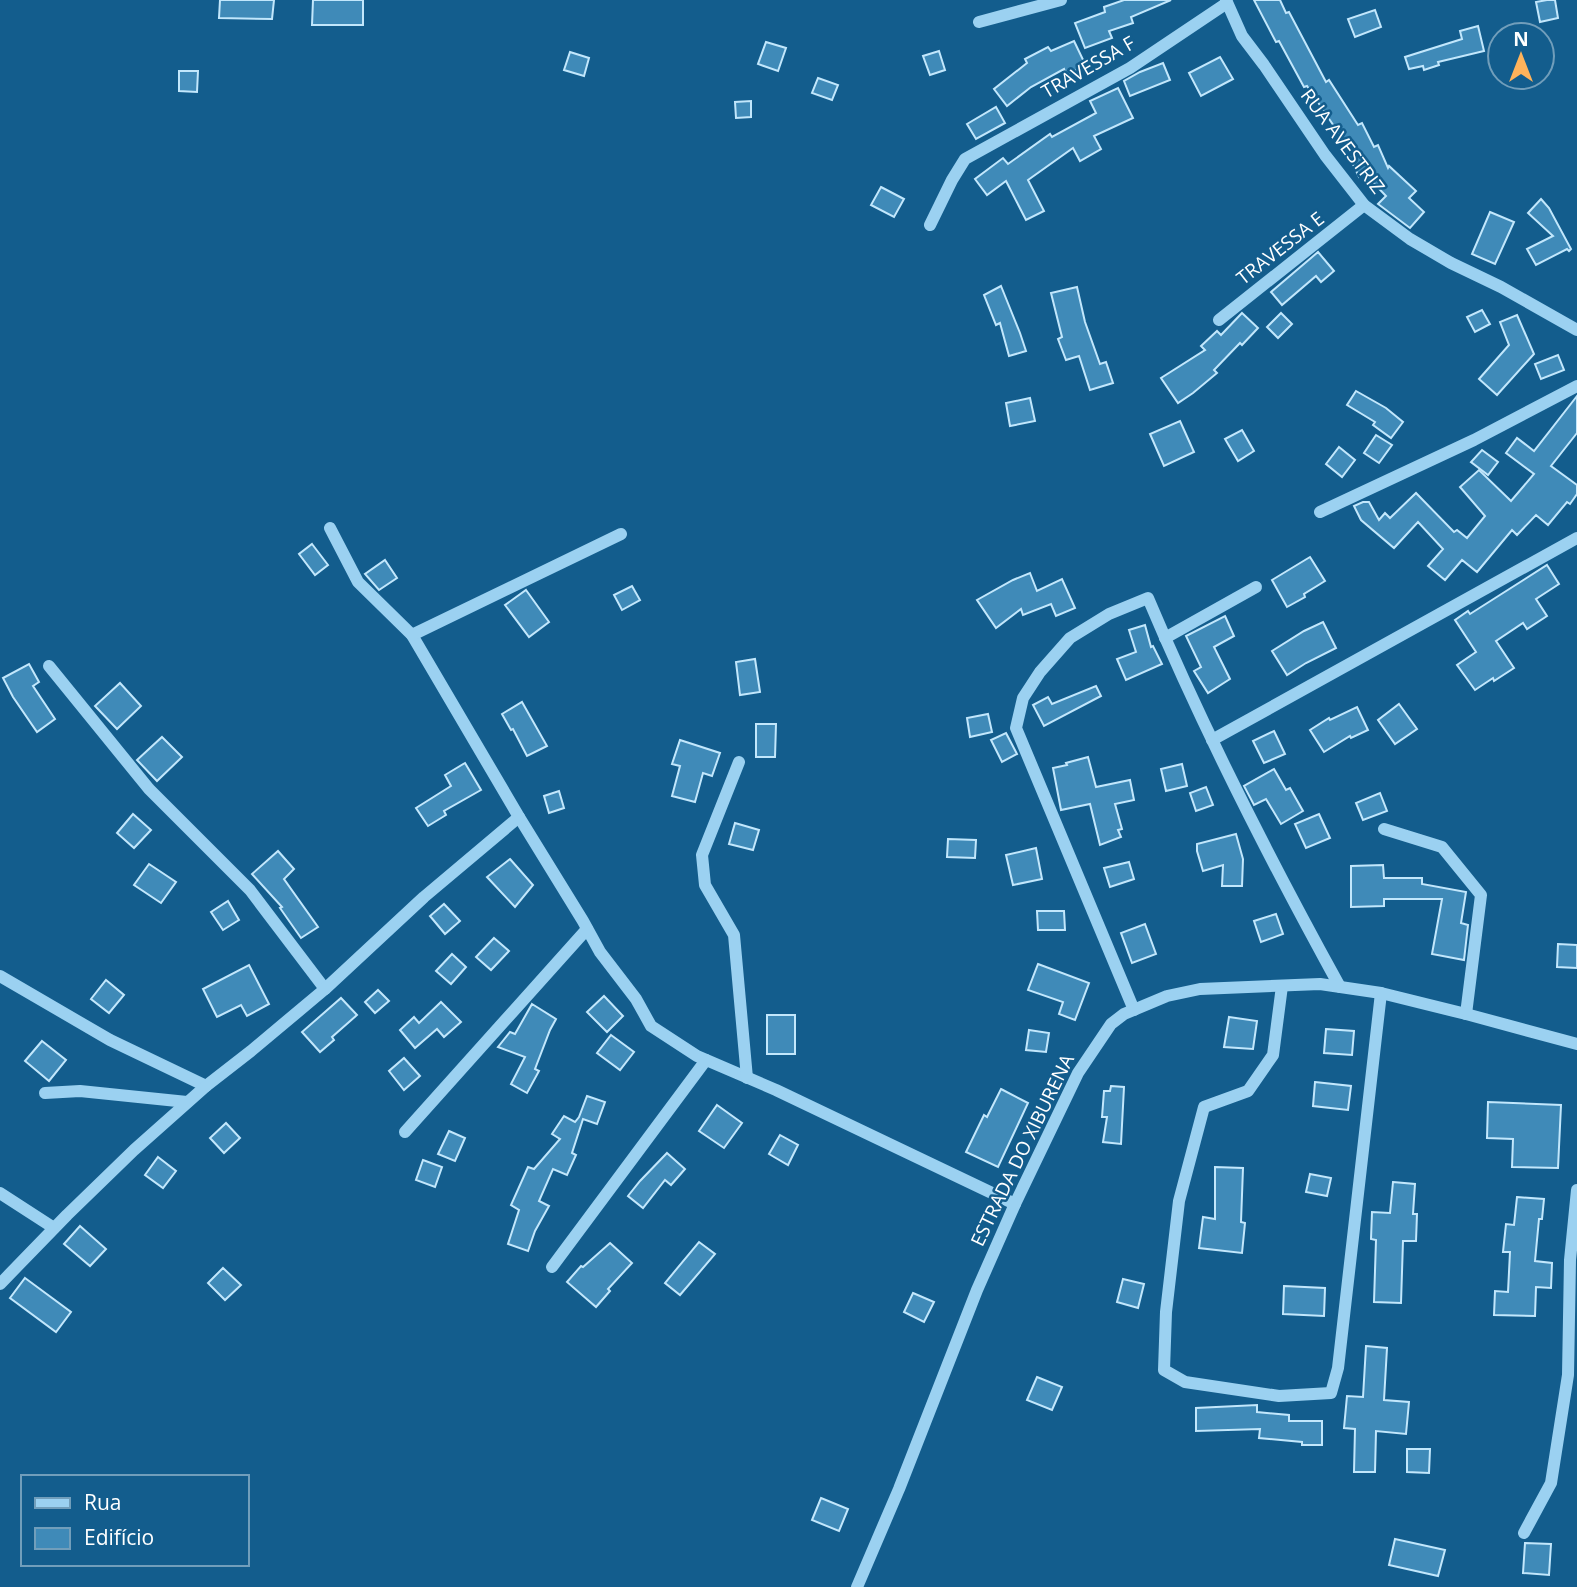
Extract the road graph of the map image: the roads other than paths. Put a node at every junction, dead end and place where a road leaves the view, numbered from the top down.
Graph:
1 (1061, 0) edge
2 (1227, 2) edge
3 (979, 22) dead end
4 (1364, 205) junction
5 (930, 225) dead end
6 (1219, 320) dead end
7 (1577, 330) edge
8 (1577, 386) edge
9 (1320, 512) dead end
10 (330, 528) dead end
11 (621, 534) dead end
12 (1577, 538) edge
13 (1256, 587) dead end
14 (412, 635) junction
15 (1165, 638) junction
16 (49, 666) dead end
17 (1212, 740) junction
18 (739, 762) dead end
19 (519, 817) junction
20 (1384, 829) dead end
21 (587, 929) junction
22 (0, 976) edge
23 (1282, 986) junction
24 (1340, 986) junction
25 (325, 989) junction
26 (1381, 993) junction
27 (1134, 1010) junction
28 (1466, 1014) junction
29 (1577, 1044) edge
30 (706, 1060) junction
31 (747, 1078) junction
32 (206, 1086) junction
33 (45, 1093) dead end
34 (187, 1102) junction
35 (405, 1132) dead end
36 (1577, 1190) edge
37 (0, 1193) edge
38 (1015, 1204) junction
39 (54, 1228) junction
40 (552, 1267) dead end
41 (0, 1284) edge
42 (1572, 1375) edge
43 (1524, 1533) dead end
44 (858, 1587) edge

1 - 3 street
2 - 4 street, RUA AVESTRIZ
2 - 5 street, TRAVESSA F
4 - 6 street, TRAVESSA E
4 - 7 street, RUA AVESTRIZ
8 - 9 street
10 - 14 street
11 - 14 street
12 - 17 street
13 - 15 street
14 - 19 street
15 - 17 street
15 - 27 street
16 - 25 street
17 - 24 street
18 - 31 street
19 - 21 street
19 - 25 street
20 - 28 street
21 - 30 street
21 - 35 street
22 - 32 street
23 - 24 street, ESTRADA DO XIBURENA
23 - 26 street
23 - 27 street, ESTRADA DO XIBURENA
24 - 26 street, ESTRADA DO XIBURENA
25 - 32 street
26 - 28 street, ESTRADA DO XIBURENA
27 - 38 street, ESTRADA DO XIBURENA
28 - 29 street, ESTRADA DO XIBURENA
30 - 31 street
30 - 40 street
31 - 38 street
32 - 34 street
33 - 34 street
34 - 39 street
36 - 42 street
37 - 39 street
38 - 44 street, ESTRADA DO XIBURENA
39 - 41 street
42 - 43 street

